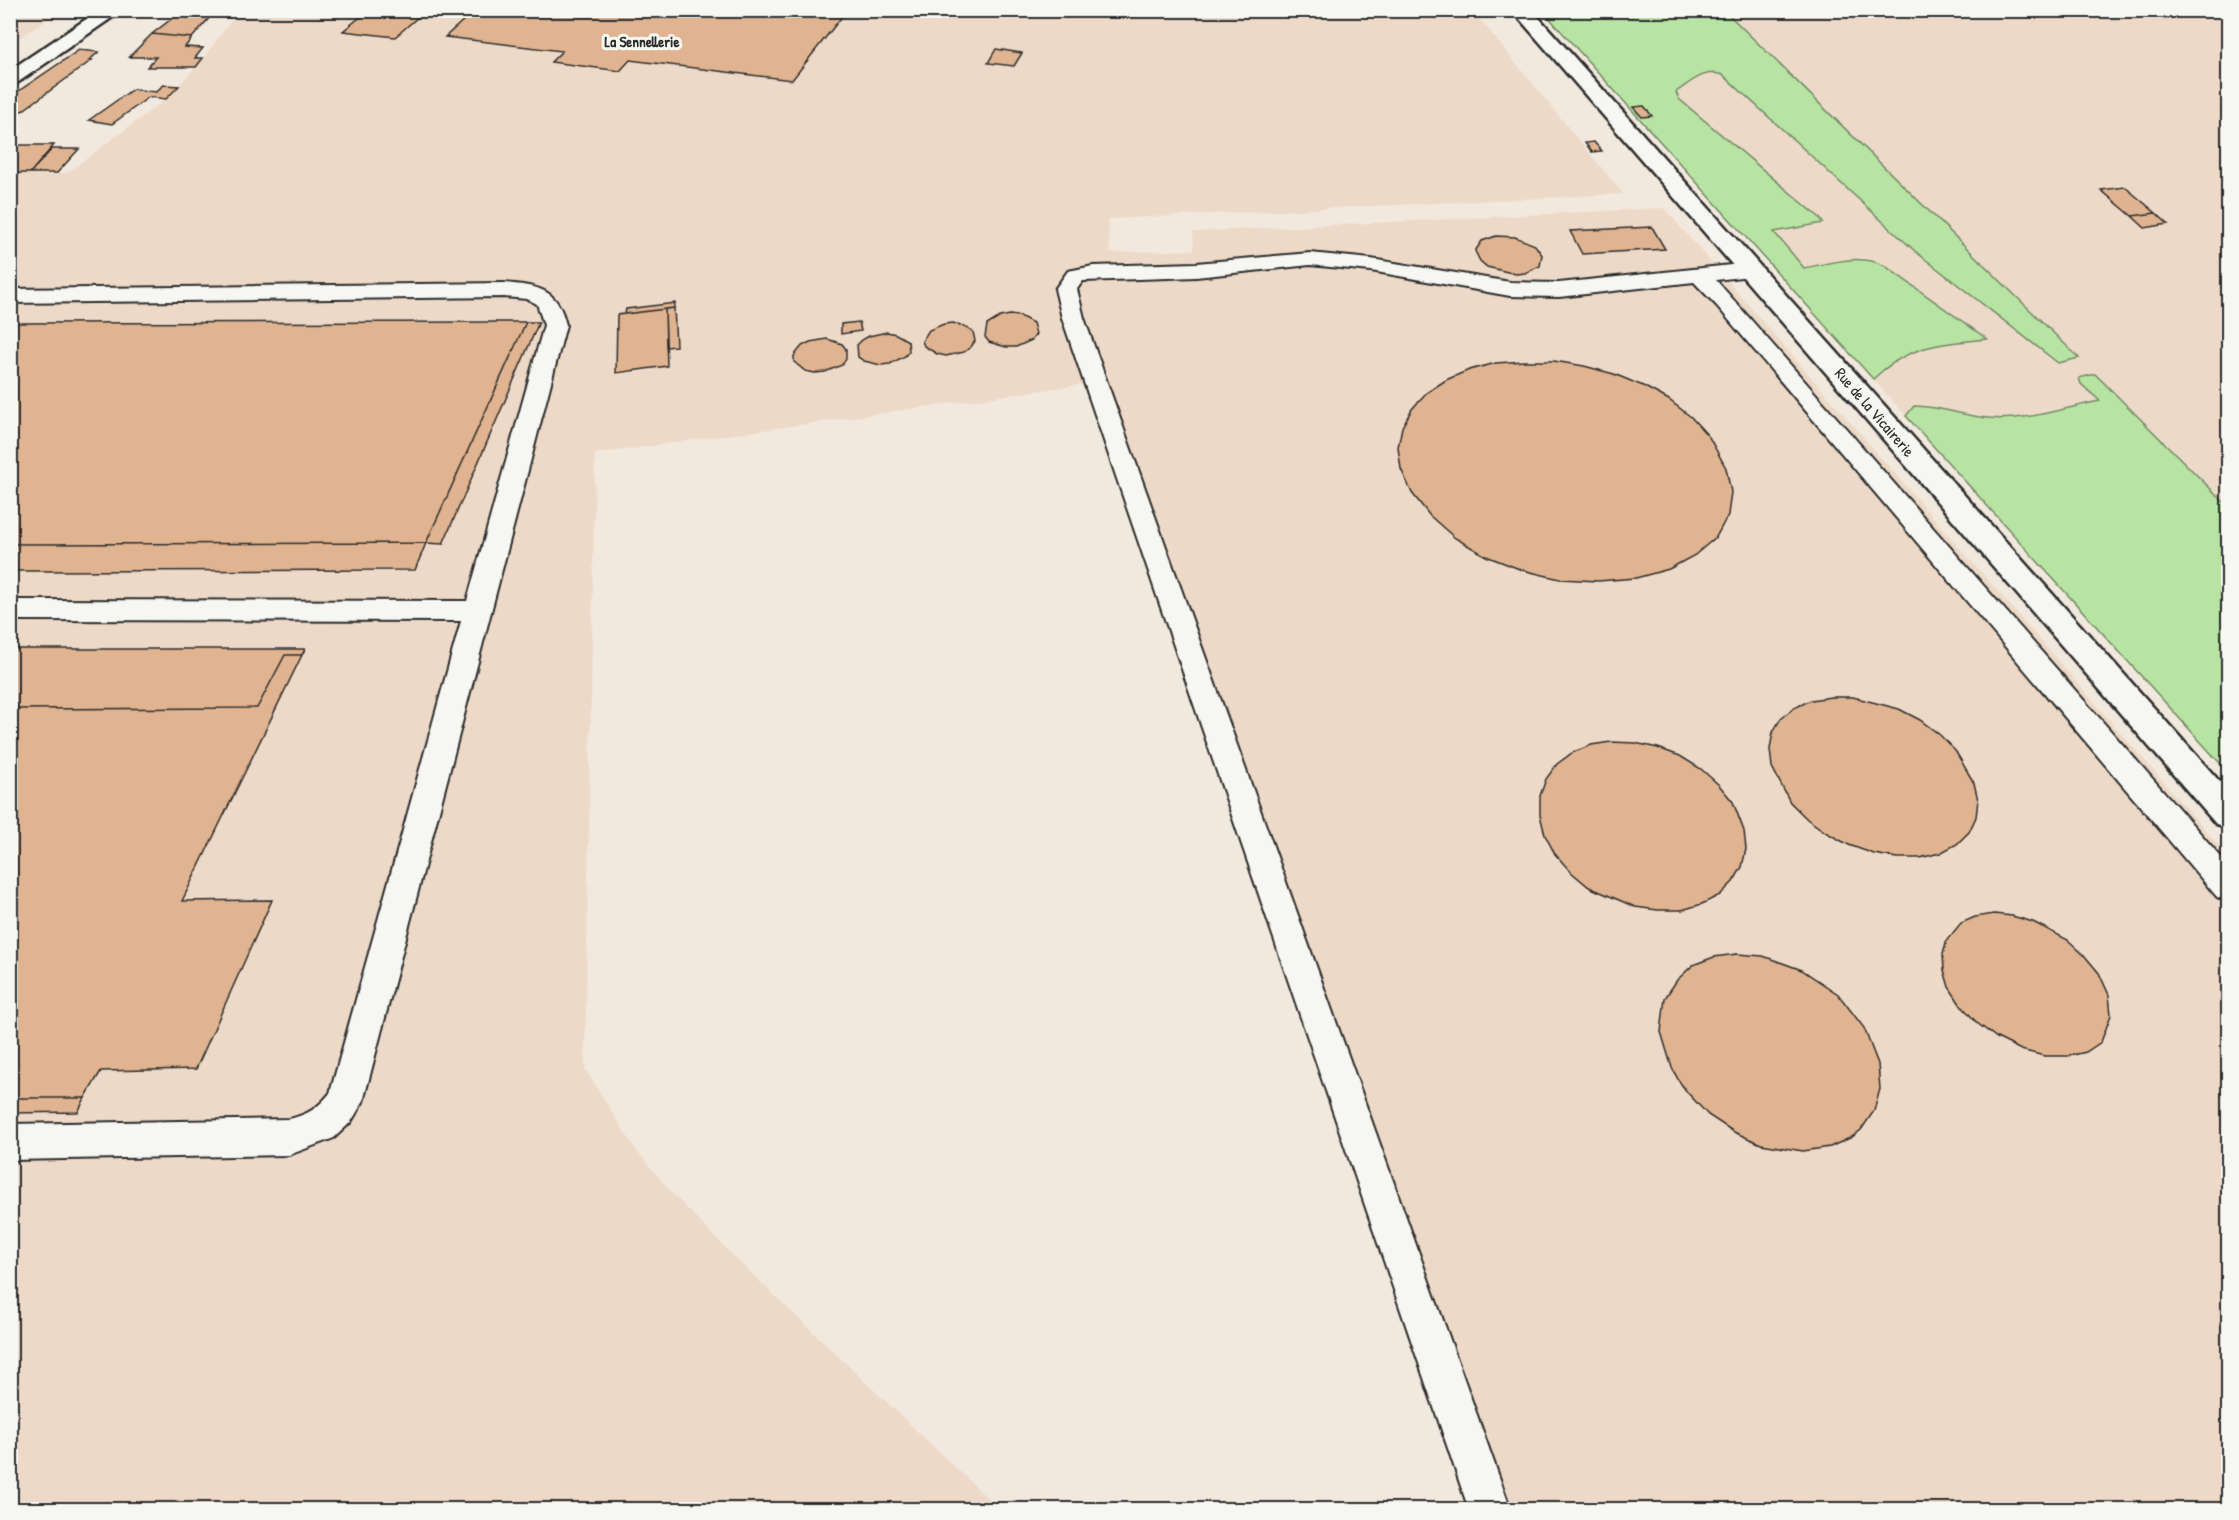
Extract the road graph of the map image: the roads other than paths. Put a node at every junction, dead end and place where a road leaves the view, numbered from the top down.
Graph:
1 (114, 10) edge
2 (1521, 10) edge
3 (10, 79) edge
4 (1750, 270) junction
5 (1700, 276) junction
6 (10, 296) edge
7 (10, 610) edge
8 (478, 611) junction
9 (2229, 814) edge
10 (2229, 887) edge
11 (10, 1142) edge
12 (1490, 1509) edge

1 - 3 street
2 - 4 street, Rue de la Vicairerie
4 - 5 lane
4 - 9 street, Rue de la Vicairerie
5 - 10 lane
5 - 12 lane
6 - 8 lane
7 - 8 lane
8 - 11 lane

